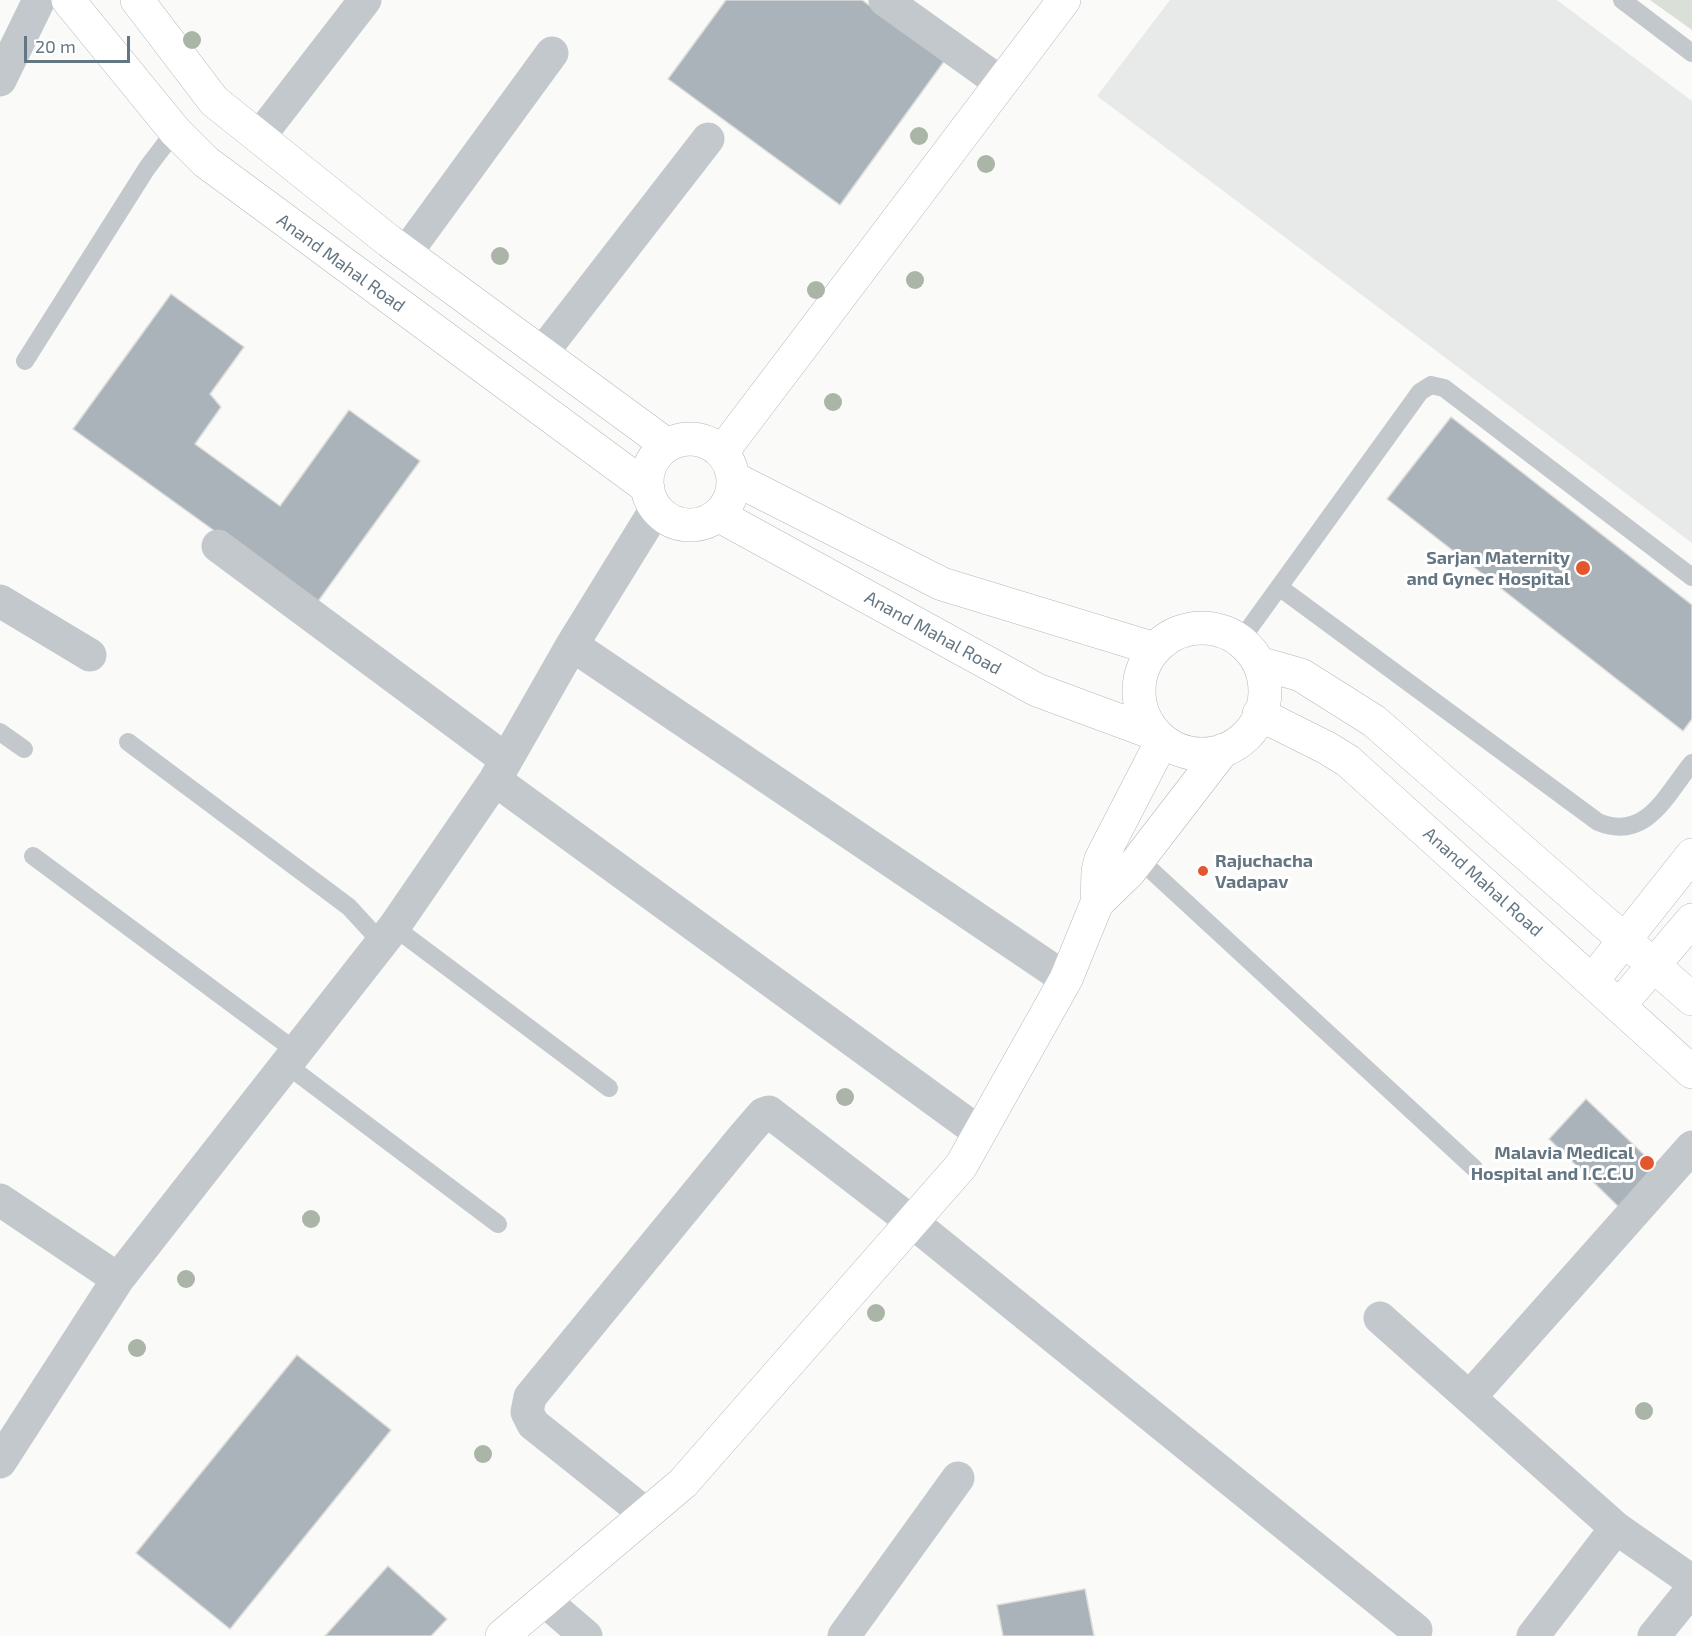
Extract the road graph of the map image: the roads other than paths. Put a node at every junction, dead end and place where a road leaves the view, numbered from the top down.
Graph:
1 (39, 0) edge
2 (68, 0) edge
3 (365, 0) edge
4 (885, 0) edge
5 (1064, 0) edge
6 (1622, 0) edge
7 (140, 2) edge
8 (552, 53) dead end
9 (1692, 53) edge
10 (0, 80) edge
11 (1001, 83) junction
12 (175, 131) junction
13 (259, 137) junction
14 (708, 139) dead end
15 (406, 253) junction
16 (542, 353) junction
17 (25, 361) dead end
18 (667, 445) junction
19 (727, 465) junction
20 (652, 499) junction
21 (718, 515) junction
22 (218, 546) dead end
23 (1692, 577) edge
24 (1279, 587) junction
25 (0, 601) edge
26 (572, 645) junction
27 (1155, 649) junction
28 (1249, 652) junction
29 (90, 655) dead end
30 (1259, 714) junction
31 (0, 732) edge
32 (1159, 738) junction
33 (128, 742) dead end
34 (24, 749) dead end
35 (1223, 750) junction
36 (1692, 763) edge
37 (500, 770) junction
38 (1692, 855) edge
39 (33, 856) dead end
40 (1139, 859) junction
41 (1097, 903) junction
42 (1692, 920) edge
43 (388, 935) junction
44 (1625, 940) junction
45 (1656, 966) junction
46 (1066, 979) junction
47 (1592, 981) junction
48 (1692, 999) edge
49 (1619, 1006) junction
50 (292, 1058) junction
51 (1692, 1072) edge
52 (609, 1088) dead end
53 (980, 1133) junction
54 (1692, 1147) edge
55 (1474, 1168) dead end
56 (5, 1214) edge
57 (912, 1222) junction
58 (498, 1224) dead end
59 (118, 1279) junction
60 (1380, 1318) dead end
61 (1470, 1397) junction
62 (0, 1462) edge
63 (958, 1478) dead end
64 (646, 1514) junction
65 (1616, 1528) junction
66 (1692, 1581) edge
67 (1692, 1589) edge
68 (544, 1600) junction
69 (1416, 1630) dead end
70 (501, 1636) edge
71 (586, 1636) edge
72 (844, 1636) edge
73 (1533, 1636) edge
74 (1654, 1636) edge

1 - 10 street
2 - 12 main road, Anand Mahal Road
3 - 13 street
4 - 11 street
5 - 11 main road
6 - 9 lane
7 - 13 main road
8 - 15 street
11 - 19 main road
12 - 17 lane
12 - 20 main road, Anand Mahal Road
13 - 15 main road
14 - 16 street
15 - 16 main road
16 - 18 main road
18 - 19 main road
18 - 20 main road
19 - 21 main road
19 - 27 main road
20 - 21 main road
20 - 26 street
21 - 32 main road, Anand Mahal Road
22 - 37 street
23 - 24 lane
24 - 28 lane
24 - 36 lane
25 - 29 street
26 - 37 street
26 - 46 street
27 - 28 main road
27 - 32 main road
28 - 30 main road
28 - 44 main road
30 - 35 main road
30 - 47 main road, Anand Mahal Road
31 - 34 lane
32 - 35 main road
32 - 41 main road
33 - 43 lane
35 - 40 main road
37 - 43 street
37 - 53 street
38 - 44 main road
39 - 50 lane
40 - 41 main road
40 - 55 lane
41 - 46 main road
42 - 45 main road
43 - 50 street
43 - 52 lane
44 - 45 main road
44 - 47 main road
45 - 48 main road
45 - 49 main road
46 - 53 main road
47 - 49 main road, Anand Mahal Road
49 - 51 main road, Anand Mahal Road
50 - 58 lane
50 - 59 street
53 - 57 main road
54 - 61 street
56 - 59 street
57 - 64 main road
57 - 64 street
57 - 69 street
59 - 62 street
60 - 61 street
61 - 65 street
63 - 72 street
64 - 68 main road
65 - 66 street
65 - 73 street
67 - 74 street
68 - 70 main road
68 - 71 street

